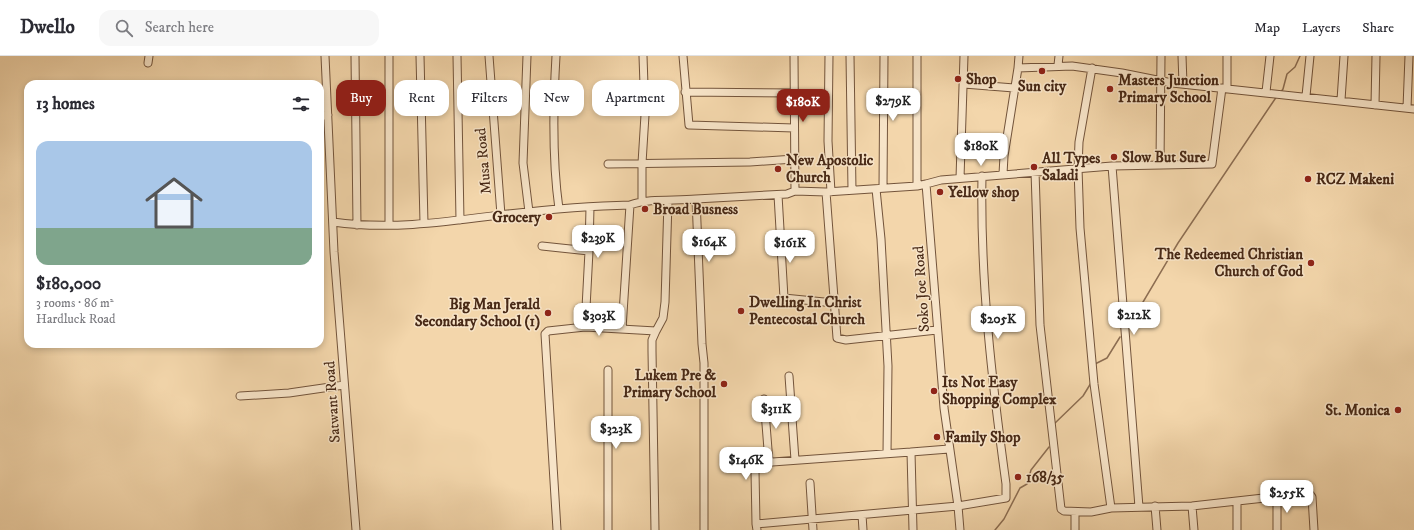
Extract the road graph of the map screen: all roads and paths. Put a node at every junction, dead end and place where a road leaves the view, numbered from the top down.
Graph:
1 (325, 56) edge
2 (355, 56) edge
3 (389, 56) edge
4 (420, 56) edge
5 (457, 56) edge
6 (489, 56) edge
7 (527, 56) edge
8 (556, 56) edge
9 (643, 56) edge
10 (683, 56) edge
11 (794, 56) edge
12 (829, 56) edge
13 (850, 56) edge
14 (884, 56) edge
15 (917, 56) edge
16 (964, 56) edge
17 (1020, 56) edge
18 (1059, 56) edge
19 (1161, 56) edge
20 (1182, 56) edge
21 (1227, 56) edge
22 (1270, 56) edge
23 (1310, 56) edge
24 (1344, 56) edge
25 (1376, 56) edge
26 (1409, 56) edge
27 (1058, 65) junction
28 (1018, 68) junction
29 (1092, 68) junction
30 (1161, 81) junction
31 (964, 84) junction
32 (1183, 84) junction
33 (1014, 88) junction
34 (1224, 88) junction
35 (685, 92) junction
36 (1266, 92) junction
37 (794, 93) junction
38 (1306, 96) junction
39 (1341, 100) junction
40 (1375, 105) junction
41 (1411, 109) edge
42 (328, 115) junction
43 (324, 116) edge
44 (794, 128) junction
45 (794, 159) junction
46 (642, 163) junction
47 (608, 164) dead end
48 (1160, 165) junction
49 (1112, 166) junction
50 (1078, 168) junction
51 (1035, 171) junction
52 (1003, 174) junction
53 (982, 176) junction
54 (960, 178) junction
55 (926, 184) junction
56 (917, 186) junction
57 (879, 189) junction
58 (852, 190) junction
59 (794, 191) junction
60 (828, 192) junction
61 (778, 195) junction
62 (696, 199) junction
63 (642, 201) junction
64 (668, 201) junction
65 (630, 205) junction
66 (590, 207) junction
67 (559, 210) junction
68 (529, 212) junction
69 (501, 215) junction
70 (460, 220) junction
71 (333, 222) junction
72 (424, 223) junction
73 (389, 225) junction
74 (357, 226) junction
75 (542, 246) dead end
76 (589, 251) junction
77 (834, 302) junction
78 (585, 327) junction
79 (622, 329) junction
80 (937, 330) junction
81 (656, 331) junction
82 (887, 336) junction
83 (608, 370) dead end
84 (789, 376) dead end
85 (344, 385) junction
86 (240, 396) dead end
87 (764, 400) dead end
88 (949, 449) junction
89 (911, 452) junction
90 (887, 453) junction
91 (795, 460) junction
92 (769, 462) junction
93 (810, 483) dead end
94 (1277, 497) junction
95 (1237, 502) junction
96 (958, 506) junction
97 (1139, 506) junction
98 (1155, 506) junction
99 (1192, 506) junction
100 (1112, 508) junction
101 (912, 509) junction
102 (1075, 512) junction
103 (862, 515) junction
104 (812, 519) junction
105 (756, 527) edge
106 (356, 530) edge
107 (557, 530) edge
108 (608, 530) edge
109 (654, 530) edge
110 (704, 530) edge
111 (813, 530) edge
112 (863, 530) edge
113 (913, 530) edge
114 (960, 530) edge
115 (1075, 530) edge
116 (1157, 530) edge
117 (1194, 530) edge
118 (1237, 530) edge
119 (1277, 530) edge
120 (1314, 530) edge

1 - 42 street, Satwant Road
2 - 74 street
3 - 73 street
4 - 72 street
5 - 70 street
6 - 69 street, Musa Road
7 - 68 street
8 - 67 street
9 - 46 street
10 - 35 street
11 - 37 street
12 - 60 street
13 - 58 street
14 - 57 street
15 - 56 street
16 - 31 street
17 - 28 street
18 - 27 street
19 - 30 street
20 - 32 street
21 - 34 street
22 - 36 street
23 - 38 street
24 - 39 street
25 - 40 street
26 - 41 street
27 - 28 street
27 - 29 street
28 - 33 street
29 - 30 street
29 - 50 street
30 - 32 street
30 - 48 street
31 - 33 street
31 - 54 street
32 - 34 street
33 - 52 street
34 - 36 street
34 - 48 street
35 - 37 street
35 - 44 street
36 - 38 street
37 - 44 street
38 - 39 street
39 - 40 street
40 - 41 street
42 - 43 street
42 - 71 street, Satwant Road
44 - 45 street
45 - 46 street
45 - 59 street
46 - 47 street
46 - 63 street
48 - 49 street
49 - 50 street
49 - 97 street
50 - 51 street
50 - 100 street
51 - 52 street
51 - 102 street
52 - 53 street
53 - 54 street
53 - 96 street
54 - 55 street
55 - 56 street
55 - 80 street, Soko Joe Road
56 - 57 street
57 - 58 street
57 - 82 street
58 - 60 street
59 - 60 street
59 - 61 street
60 - 77 street
61 - 62 street
61 - 77 street
62 - 64 street
62 - 110 street
63 - 64 street
63 - 65 street
64 - 81 street
65 - 66 street
65 - 79 street
66 - 67 street
66 - 76 street
67 - 68 street
68 - 69 street
69 - 70 street
70 - 72 street
71 - 74 street
71 - 85 street, Satwant Road
72 - 73 street
73 - 74 street
75 - 76 street
76 - 78 street
77 - 82 street
78 - 79 street
78 - 107 street
79 - 81 street
80 - 82 street
80 - 88 street, Soko Joe Road
81 - 109 street
82 - 90 street
83 - 108 street
84 - 91 street
85 - 86 street
85 - 106 street, Satwant Road
87 - 92 street
88 - 89 street
88 - 96 street, Soko Joe Road
89 - 90 street
89 - 101 street
90 - 91 street
91 - 92 street
92 - 105 street
93 - 104 street
94 - 95 street
94 - 119 street
94 - 120 street
95 - 99 street
95 - 118 street
96 - 101 street
96 - 114 street, Soko Joe Road
97 - 98 street
97 - 100 street
98 - 99 street
98 - 116 street
99 - 117 street
100 - 102 street
101 - 103 street
101 - 113 street
102 - 115 street
103 - 104 street
103 - 112 street
104 - 105 street
104 - 111 street

